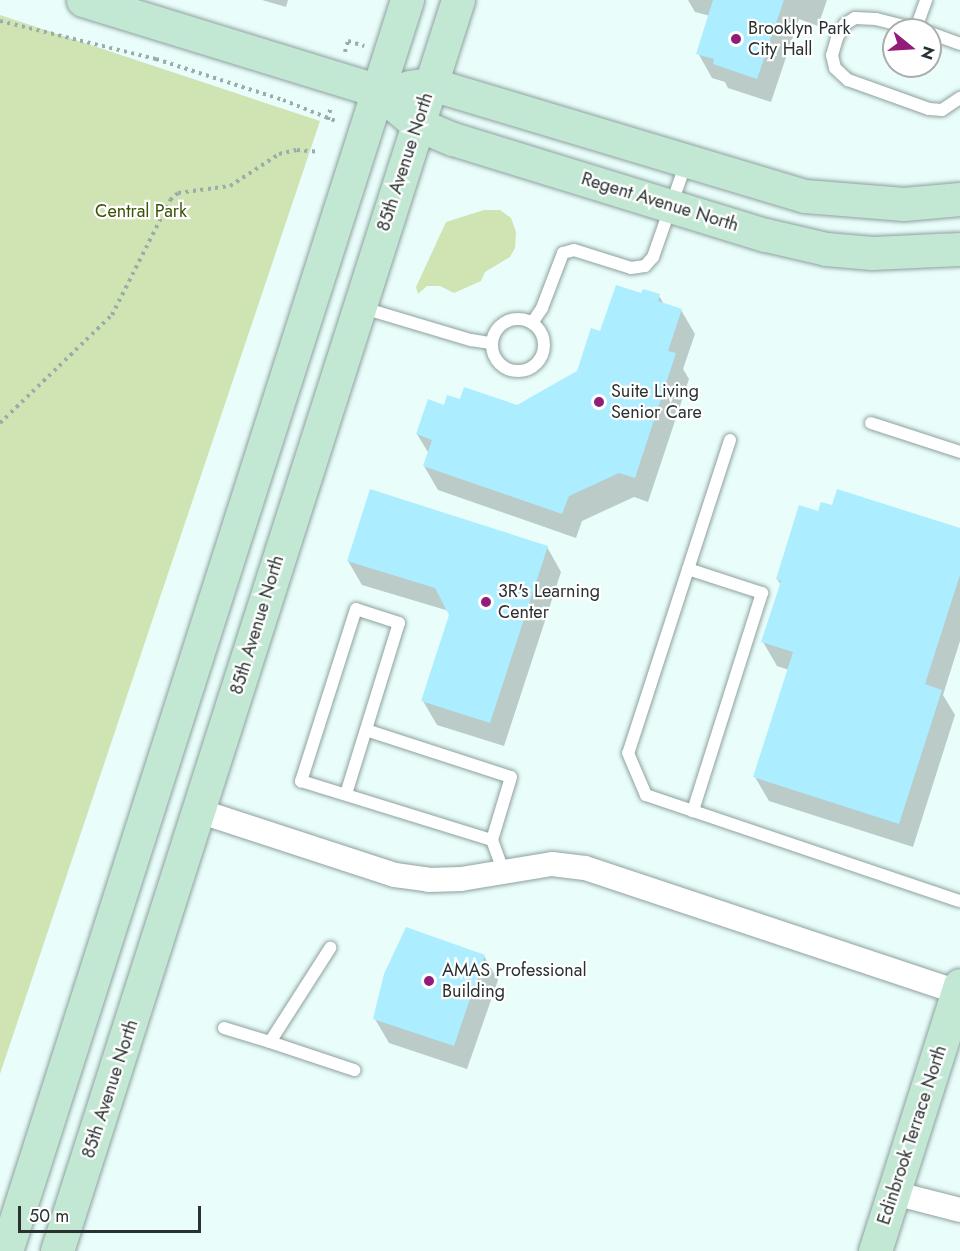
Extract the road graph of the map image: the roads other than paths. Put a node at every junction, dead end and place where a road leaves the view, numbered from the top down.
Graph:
1 (407, 0) edge
2 (458, 0) edge
3 (926, 0) edge
4 (95, 2) edge
5 (921, 18) edge
6 (882, 20) edge
7 (942, 37) edge
8 (960, 44) edge
9 (431, 84) junction
10 (378, 91) junction
11 (960, 98) edge
12 (417, 124) junction
13 (686, 162) junction
14 (960, 199) edge
15 (670, 206) junction
16 (960, 249) edge
17 (358, 306) junction
18 (532, 323) junction
19 (491, 343) junction
20 (871, 423) dead end
21 (730, 440) dead end
22 (960, 452) edge
23 (688, 568) junction
24 (366, 730) junction
25 (346, 795) junction
26 (199, 811) junction
27 (693, 811) junction
28 (492, 840) junction
29 (503, 871) junction
30 (960, 901) edge
31 (330, 948) dead end
32 (959, 989) edge
33 (224, 1028) dead end
34 (270, 1042) junction
35 (68, 1057) junction
36 (354, 1071) dead end
37 (894, 1192) junction
38 (0, 1206) edge
39 (960, 1210) edge
40 (6, 1251) edge
41 (57, 1251) edge
42 (875, 1251) edge

1 - 10 main road
2 - 9 main road, 85th Avenue North
3 - 5 lane
4 - 10 main road, Regent Avenue North
6 - 11 lane
7 - 8 lane
9 - 10 main road, Regent Avenue North
9 - 12 main road, 85th Avenue North
9 - 13 main road, Regent Avenue North
10 - 12 main road, Regent Avenue North
10 - 35 main road
12 - 15 main road, Regent Avenue North
12 - 17 main road, 85th Avenue North
13 - 14 main road, Regent Avenue North
13 - 15 lane
15 - 16 main road, Regent Avenue North
15 - 18 lane
17 - 19 lane
17 - 26 main road, 85th Avenue North
18 - 19 lane
18 - 19 lane
20 - 22 lane
21 - 23 lane
23 - 27 lane
23 - 27 lane
24 - 25 lane
24 - 25 lane
24 - 28 lane
25 - 28 lane
26 - 29 street
26 - 41 main road, 85th Avenue North
27 - 30 lane
28 - 29 lane
29 - 32 street
31 - 34 lane
32 - 37 main road, Edinbrook Terrace North
33 - 34 lane
34 - 36 lane
35 - 38 main road
35 - 40 main road
37 - 39 street
37 - 42 main road, Edinbrook Terrace North

